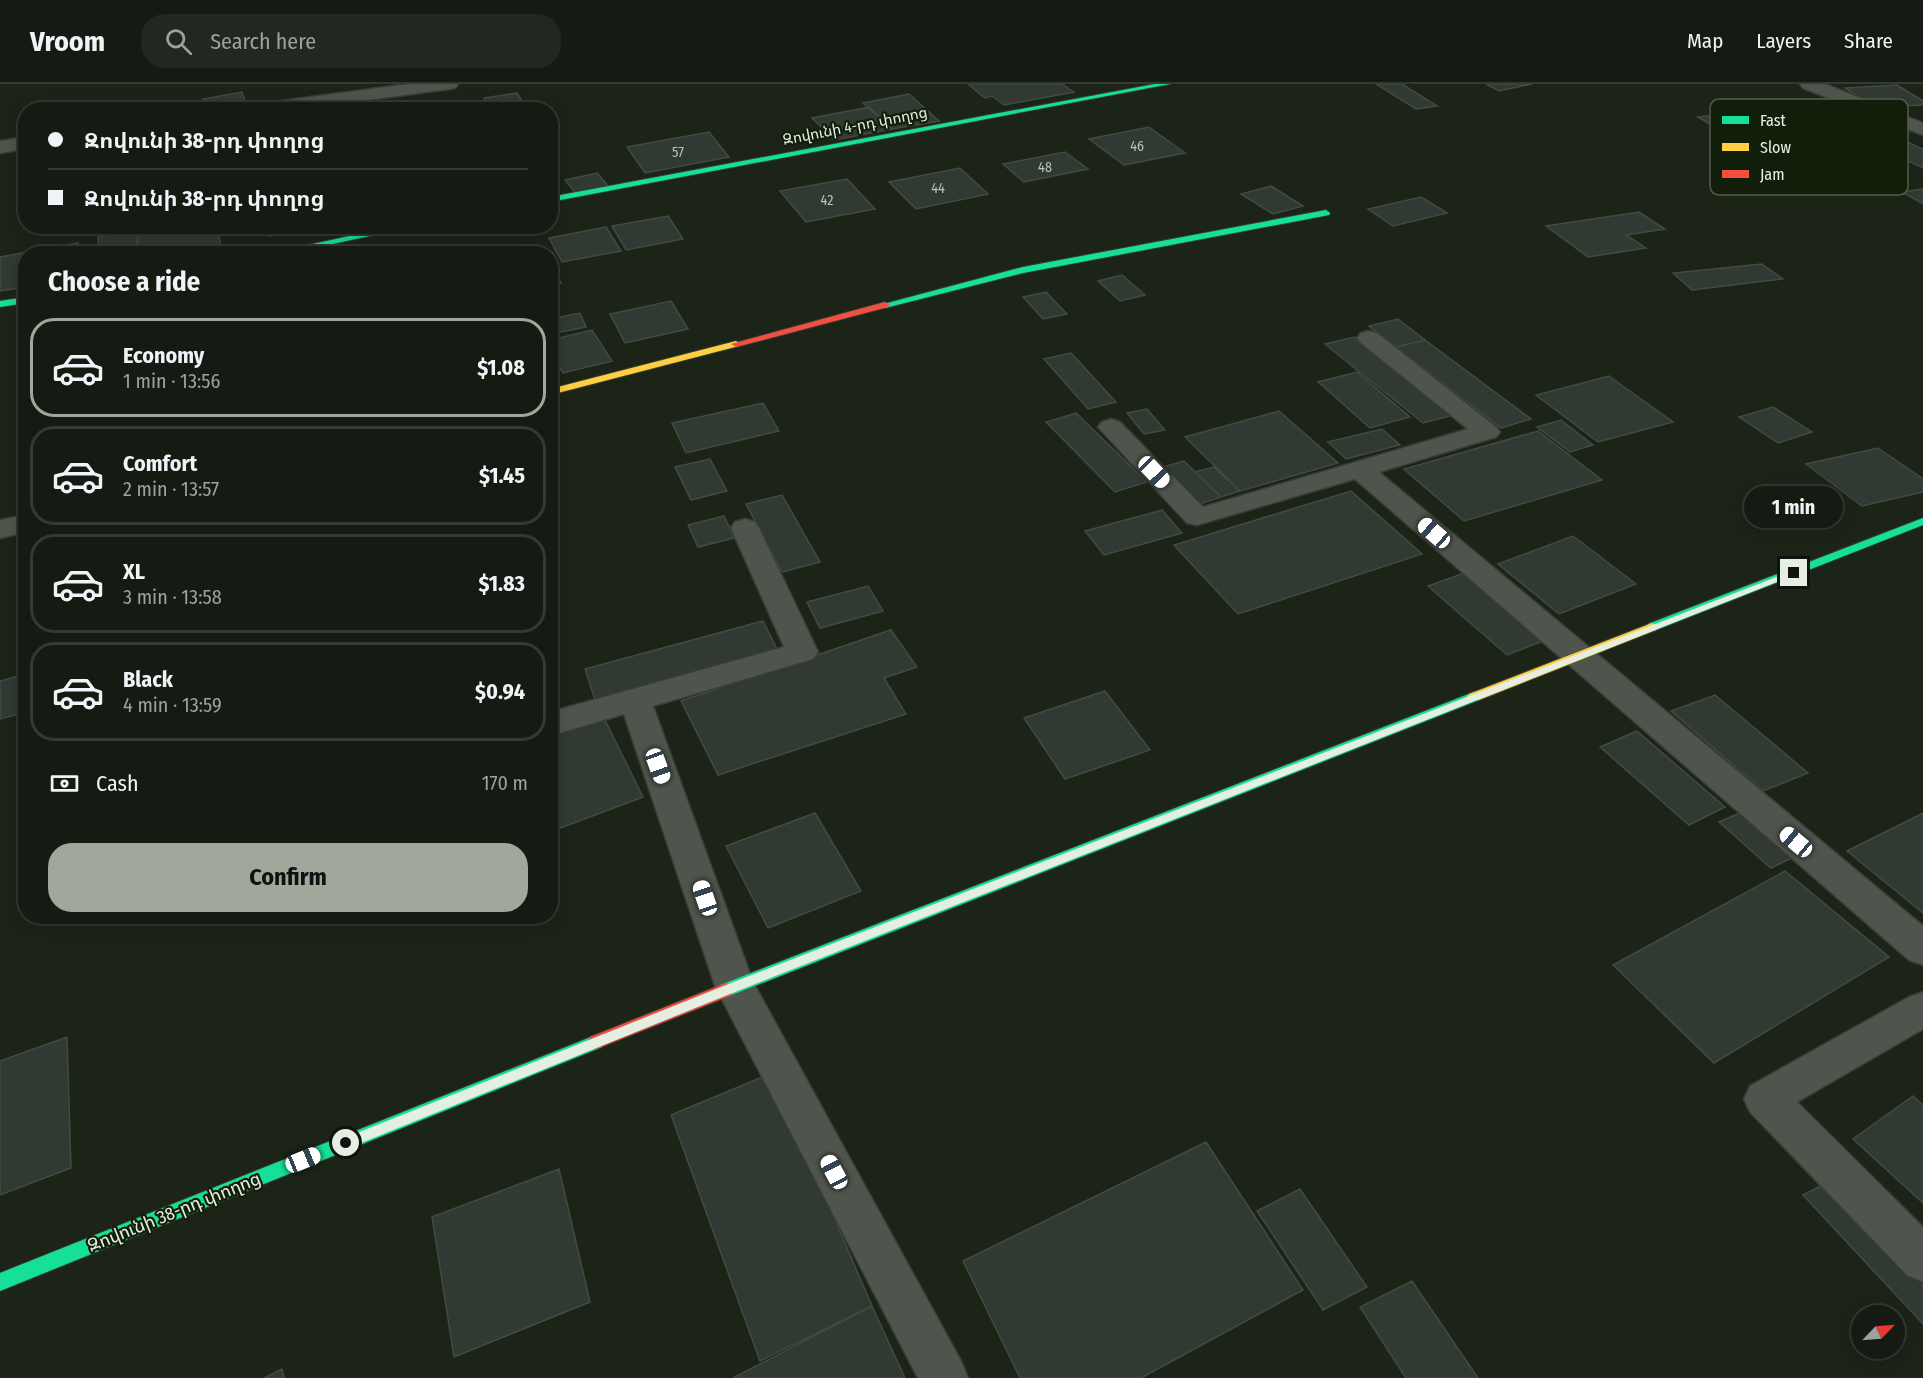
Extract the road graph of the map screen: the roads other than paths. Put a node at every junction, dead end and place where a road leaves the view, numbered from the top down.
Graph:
1 (449, 84) edge
2 (1166, 84) edge
3 (1809, 84) edge
4 (1847, 99) edge
5 (311, 102) edge
6 (1923, 116) edge
7 (1908, 118) edge
8 (1908, 123) edge
9 (1923, 129) edge
10 (18, 144) edge
11 (0, 147) edge
12 (558, 198) edge
13 (1326, 213) dead end
14 (371, 234) edge
15 (311, 246) edge
16 (18, 301) edge
17 (0, 304) edge
18 (1369, 338) dead end
19 (558, 390) edge
20 (1111, 427) dead end
21 (1361, 471) junction
22 (1923, 521) edge
23 (18, 525) edge
24 (746, 528) dead end
25 (0, 529) edge
26 (1578, 658) junction
27 (635, 700) junction
28 (558, 722) edge
29 (1923, 949) edge
30 (735, 986) junction
31 (1923, 1009) edge
32 (1923, 1259) edge
33 (0, 1282) edge
34 (944, 1378) edge

1 - 5 street
2 - 12 street, Զովունի 4-րդ փողոց
3 - 4 street
6 - 7 street
8 - 9 street
10 - 11 street
13 - 19 street
14 - 15 street
16 - 17 street
18 - 21 street
20 - 21 street
21 - 26 street
22 - 26 street, Զովունի 38-րդ փողոց
23 - 25 street
24 - 27 street
26 - 29 street
26 - 30 street, Զովունի 38-րդ փողոց
27 - 28 street
27 - 30 street
30 - 33 street, Զովունի 38-րդ փողոց
30 - 34 street
31 - 32 street

